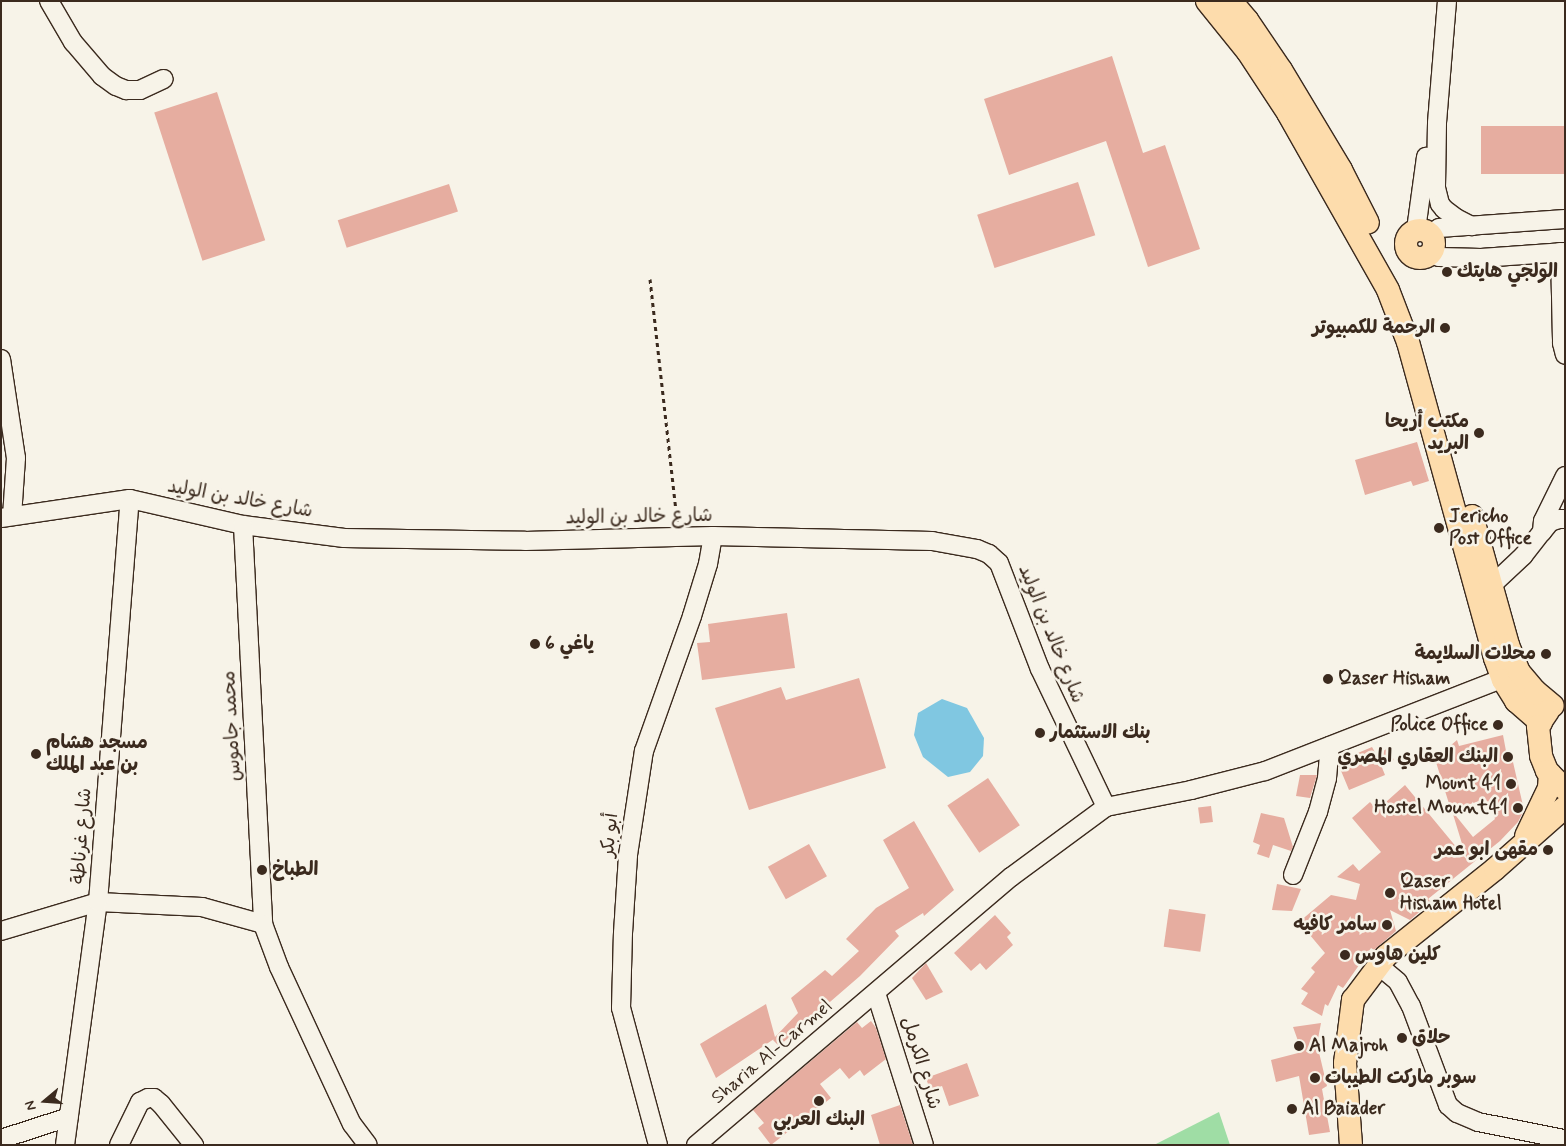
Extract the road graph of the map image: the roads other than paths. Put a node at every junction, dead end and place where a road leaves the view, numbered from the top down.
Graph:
1 (49, 1) edge
2 (1208, 1) edge
3 (1231, 1) edge
4 (1447, 1) edge
5 (164, 79) dead end
6 (1437, 123) junction
7 (1444, 209) junction
8 (1565, 219) edge
9 (1472, 226) junction
10 (1451, 227) junction
11 (1431, 242) junction
12 (1562, 252) edge
13 (1391, 261) junction
14 (1565, 355) edge
15 (1, 359) edge
16 (8, 457) edge
17 (1565, 476) edge
18 (130, 499) junction
19 (7, 517) edge
20 (1565, 519) edge
21 (243, 525) junction
22 (1542, 532) junction
23 (713, 536) junction
24 (1486, 595) junction
25 (1511, 676) junction
26 (1553, 709) edge
27 (1330, 746) junction
28 (1557, 782) edge
29 (1106, 807) junction
30 (1565, 807) edge
31 (1522, 845) junction
32 (1293, 875) dead end
33 (98, 902) junction
34 (263, 924) junction
35 (1, 931) edge
36 (1378, 965) junction
37 (876, 993) junction
38 (69, 1117) junction
39 (1, 1139) edge
40 (1564, 1140) edge
41 (65, 1145) edge
42 (119, 1145) edge
43 (194, 1145) edge
44 (368, 1145) edge
45 (658, 1145) edge
46 (696, 1145) edge
47 (924, 1145) edge
48 (1351, 1145) edge

1 - 5 street
2 - 13 main road
3 - 13 main road
4 - 6 street
6 - 7 street
6 - 11 street
7 - 9 street
7 - 11 street
8 - 9 street
9 - 10 street
10 - 11 street
10 - 11 street
11 - 12 street
11 - 13 main road
12 - 14 street
13 - 24 main road
15 - 16 street
16 - 19 street
17 - 22 street
18 - 19 street, شارع خالد بن الوليد
18 - 21 street, شارع خالد بن الوليد
18 - 33 street, شارع غرناطة
20 - 22 street
21 - 23 street, شارع خالد بن الوليد
21 - 34 street, محمد جاموس
22 - 24 street
23 - 29 street, شارع خالد بن الوليد
23 - 45 street, أبو بكر
24 - 25 main road
25 - 26 main road
25 - 27 street
26 - 28 main road
27 - 29 street
27 - 32 street
28 - 31 main road
29 - 37 street, Sharia Al-Carmel
30 - 31 main road
31 - 36 main road
33 - 34 street
33 - 35 street
33 - 38 street, شارع غرناطة
34 - 44 street, محمد جاموس
36 - 40 street
36 - 48 main road
37 - 46 street, Sharia Al-Carmel
37 - 47 street, شارع الكرمل
38 - 39 street
38 - 41 street, شارع غرناطة
42 - 43 street

